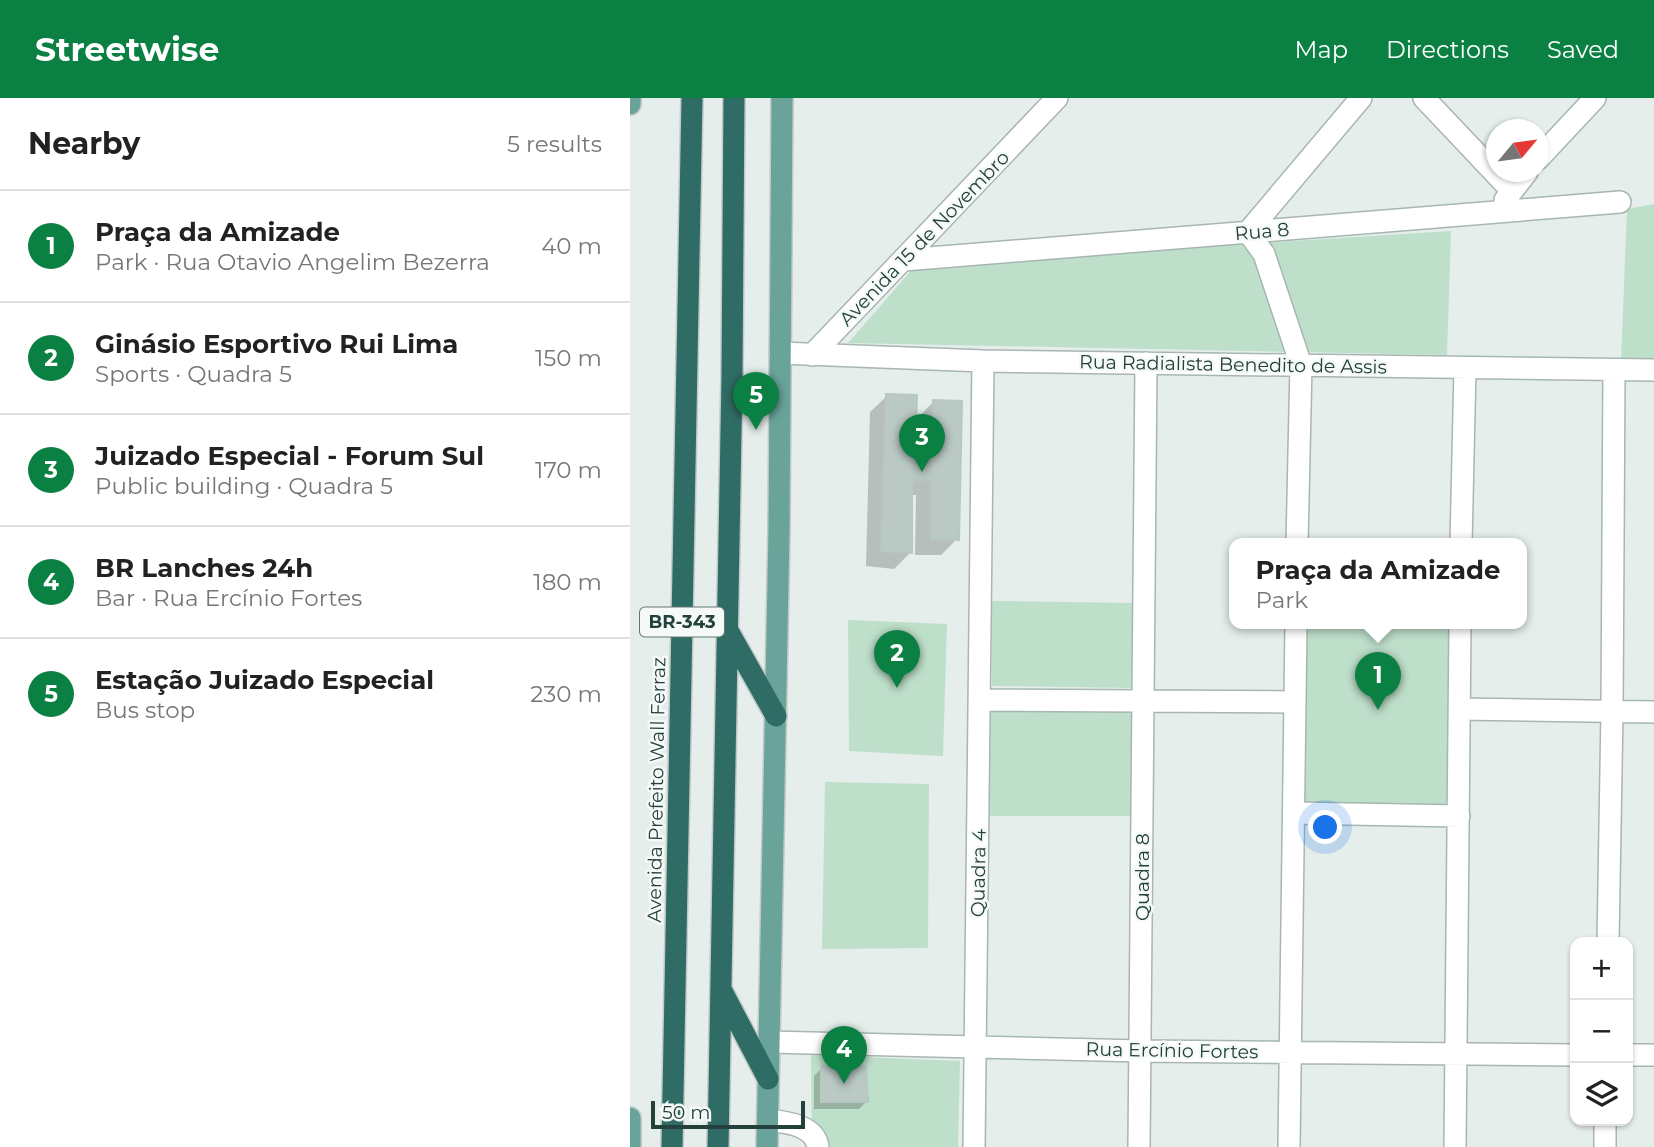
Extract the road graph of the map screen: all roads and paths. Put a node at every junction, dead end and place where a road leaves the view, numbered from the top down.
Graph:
1 (630, 98) edge
2 (692, 98) edge
3 (734, 98) edge
4 (782, 98) edge
5 (1057, 98) edge
6 (1361, 98) edge
7 (1424, 98) edge
8 (1595, 98) edge
9 (630, 104) edge
10 (1040, 107) edge
11 (1549, 147) edge
12 (1518, 182) edge
13 (1511, 190) junction
14 (1620, 202) dead end
15 (1499, 210) junction
16 (1248, 232) junction
17 (904, 260) junction
18 (780, 353) junction
19 (812, 355) junction
20 (983, 361) junction
21 (1146, 363) junction
22 (1301, 365) junction
23 (1465, 368) junction
24 (1614, 370) junction
25 (1654, 370) edge
26 (1297, 538) edge
27 (1461, 538) edge
28 (726, 627) junction
29 (1296, 629) edge
30 (1460, 629) edge
31 (981, 700) junction
32 (1144, 702) junction
33 (1295, 702) junction
34 (1460, 709) junction
35 (1612, 712) junction
36 (1654, 712) edge
37 (776, 716) junction
38 (1294, 813) junction
39 (1459, 816) junction
40 (1608, 937) edge
41 (720, 986) junction
42 (769, 1042) junction
43 (975, 1046) junction
44 (1141, 1051) junction
45 (1290, 1051) junction
46 (1457, 1054) junction
47 (1570, 1055) edge
48 (1633, 1055) edge
49 (1654, 1055) edge
50 (768, 1079) junction
51 (630, 1118) edge
52 (768, 1120) junction
53 (1605, 1126) edge
54 (630, 1147) edge
55 (672, 1147) edge
56 (718, 1147) edge
57 (767, 1147) edge
58 (818, 1147) edge
59 (974, 1147) edge
60 (1139, 1147) edge
61 (1289, 1147) edge
62 (1455, 1147) edge
63 (1605, 1147) edge

1 - 9 main road
2 - 55 highway, Avenida Prefeito Wall Ferraz / BR-343
3 - 28 highway, BR-343
4 - 18 main road
5 - 10 street, Avenida 15 de Novembro
6 - 16 street
7 - 13 street
8 - 11 street
10 - 17 street, Avenida 15 de Novembro
12 - 13 street
13 - 15 street
14 - 15 street, Rua 8
15 - 16 street, Rua 8
16 - 17 street, Rua 8
16 - 22 street
17 - 19 street, Avenida 15 de Novembro
18 - 19 street
18 - 37 main road
19 - 20 street, Rua Radialista Benedito de Assis
20 - 21 street, Rua Radialista Benedito de Assis
20 - 31 street, Quadra 4
21 - 22 street, Rua Radialista Benedito de Assis
21 - 32 street, Quadra 8
22 - 23 street, Rua Radialista Benedito de Assis
22 - 26 street
23 - 24 street, Rua Radialista Benedito de Assis
23 - 27 street
24 - 25 street, Rua Radialista Benedito de Assis
24 - 35 street
28 - 37 highway
28 - 41 highway, BR-343
29 - 33 street
30 - 34 street
31 - 32 street
31 - 43 street, Quadra 4
32 - 33 street
32 - 44 street, Quadra 8
33 - 38 street
34 - 35 street
34 - 39 street
35 - 36 street
35 - 40 street
37 - 42 main road
38 - 39 street
38 - 45 street
39 - 46 street
41 - 50 highway
41 - 56 highway, BR-343
42 - 43 street, Rua Ercínio Fortes
42 - 50 main road
43 - 44 street, Rua Ercínio Fortes
43 - 59 street, Quadra 4
44 - 45 street, Rua Ercínio Fortes
44 - 60 street, Quadra 8
45 - 46 street, Rua Ercínio Fortes
45 - 61 street
46 - 47 street, Rua Ercínio Fortes
46 - 62 street
48 - 49 street
50 - 52 main road
51 - 54 main road
52 - 57 main road
52 - 58 street
53 - 63 street

